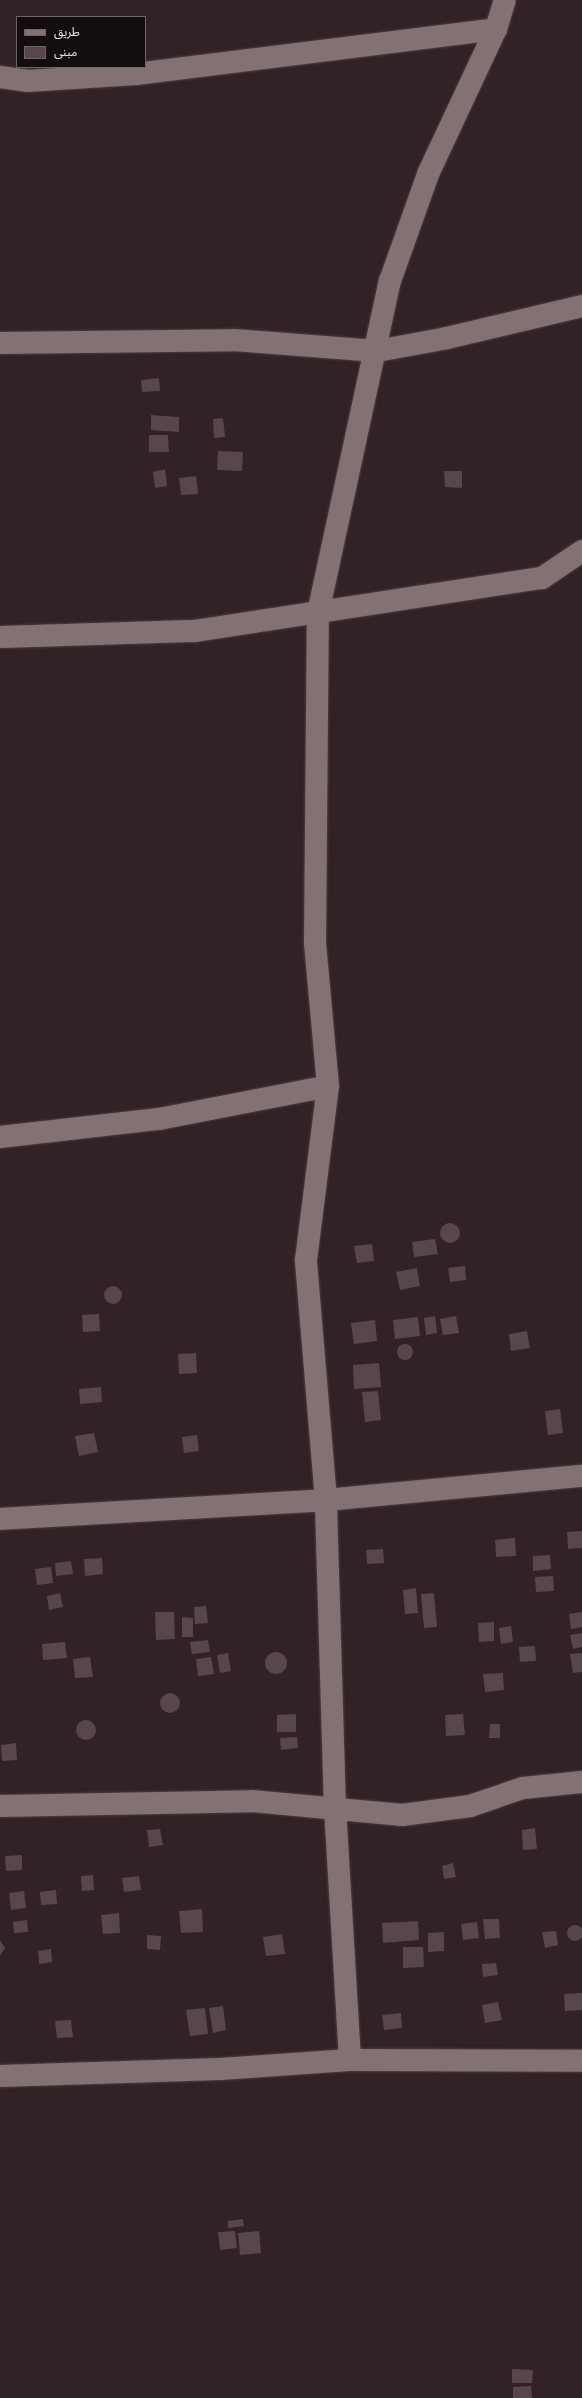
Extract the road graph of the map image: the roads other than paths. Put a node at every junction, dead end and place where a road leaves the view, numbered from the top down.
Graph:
1 (505, 0) edge
2 (496, 29) junction
3 (0, 77) edge
4 (582, 306) edge
5 (0, 343) edge
6 (377, 351) junction
7 (582, 551) edge
8 (318, 613) junction
9 (0, 637) edge
10 (328, 1086) junction
11 (0, 1137) edge
12 (582, 1476) edge
13 (326, 1500) junction
14 (0, 1519) edge
15 (582, 1782) edge
16 (0, 1806) edge
17 (335, 1809) junction
18 (350, 2060) junction
19 (582, 2061) edge
20 (0, 2076) edge

1 - 2 street
2 - 3 street
2 - 6 street
4 - 6 street
5 - 6 street
6 - 8 street
7 - 8 street
8 - 9 street
8 - 10 street
10 - 11 street
10 - 13 street
12 - 13 street
13 - 14 street
13 - 17 street
15 - 17 street
16 - 17 street
17 - 18 street
18 - 19 street
18 - 20 street

